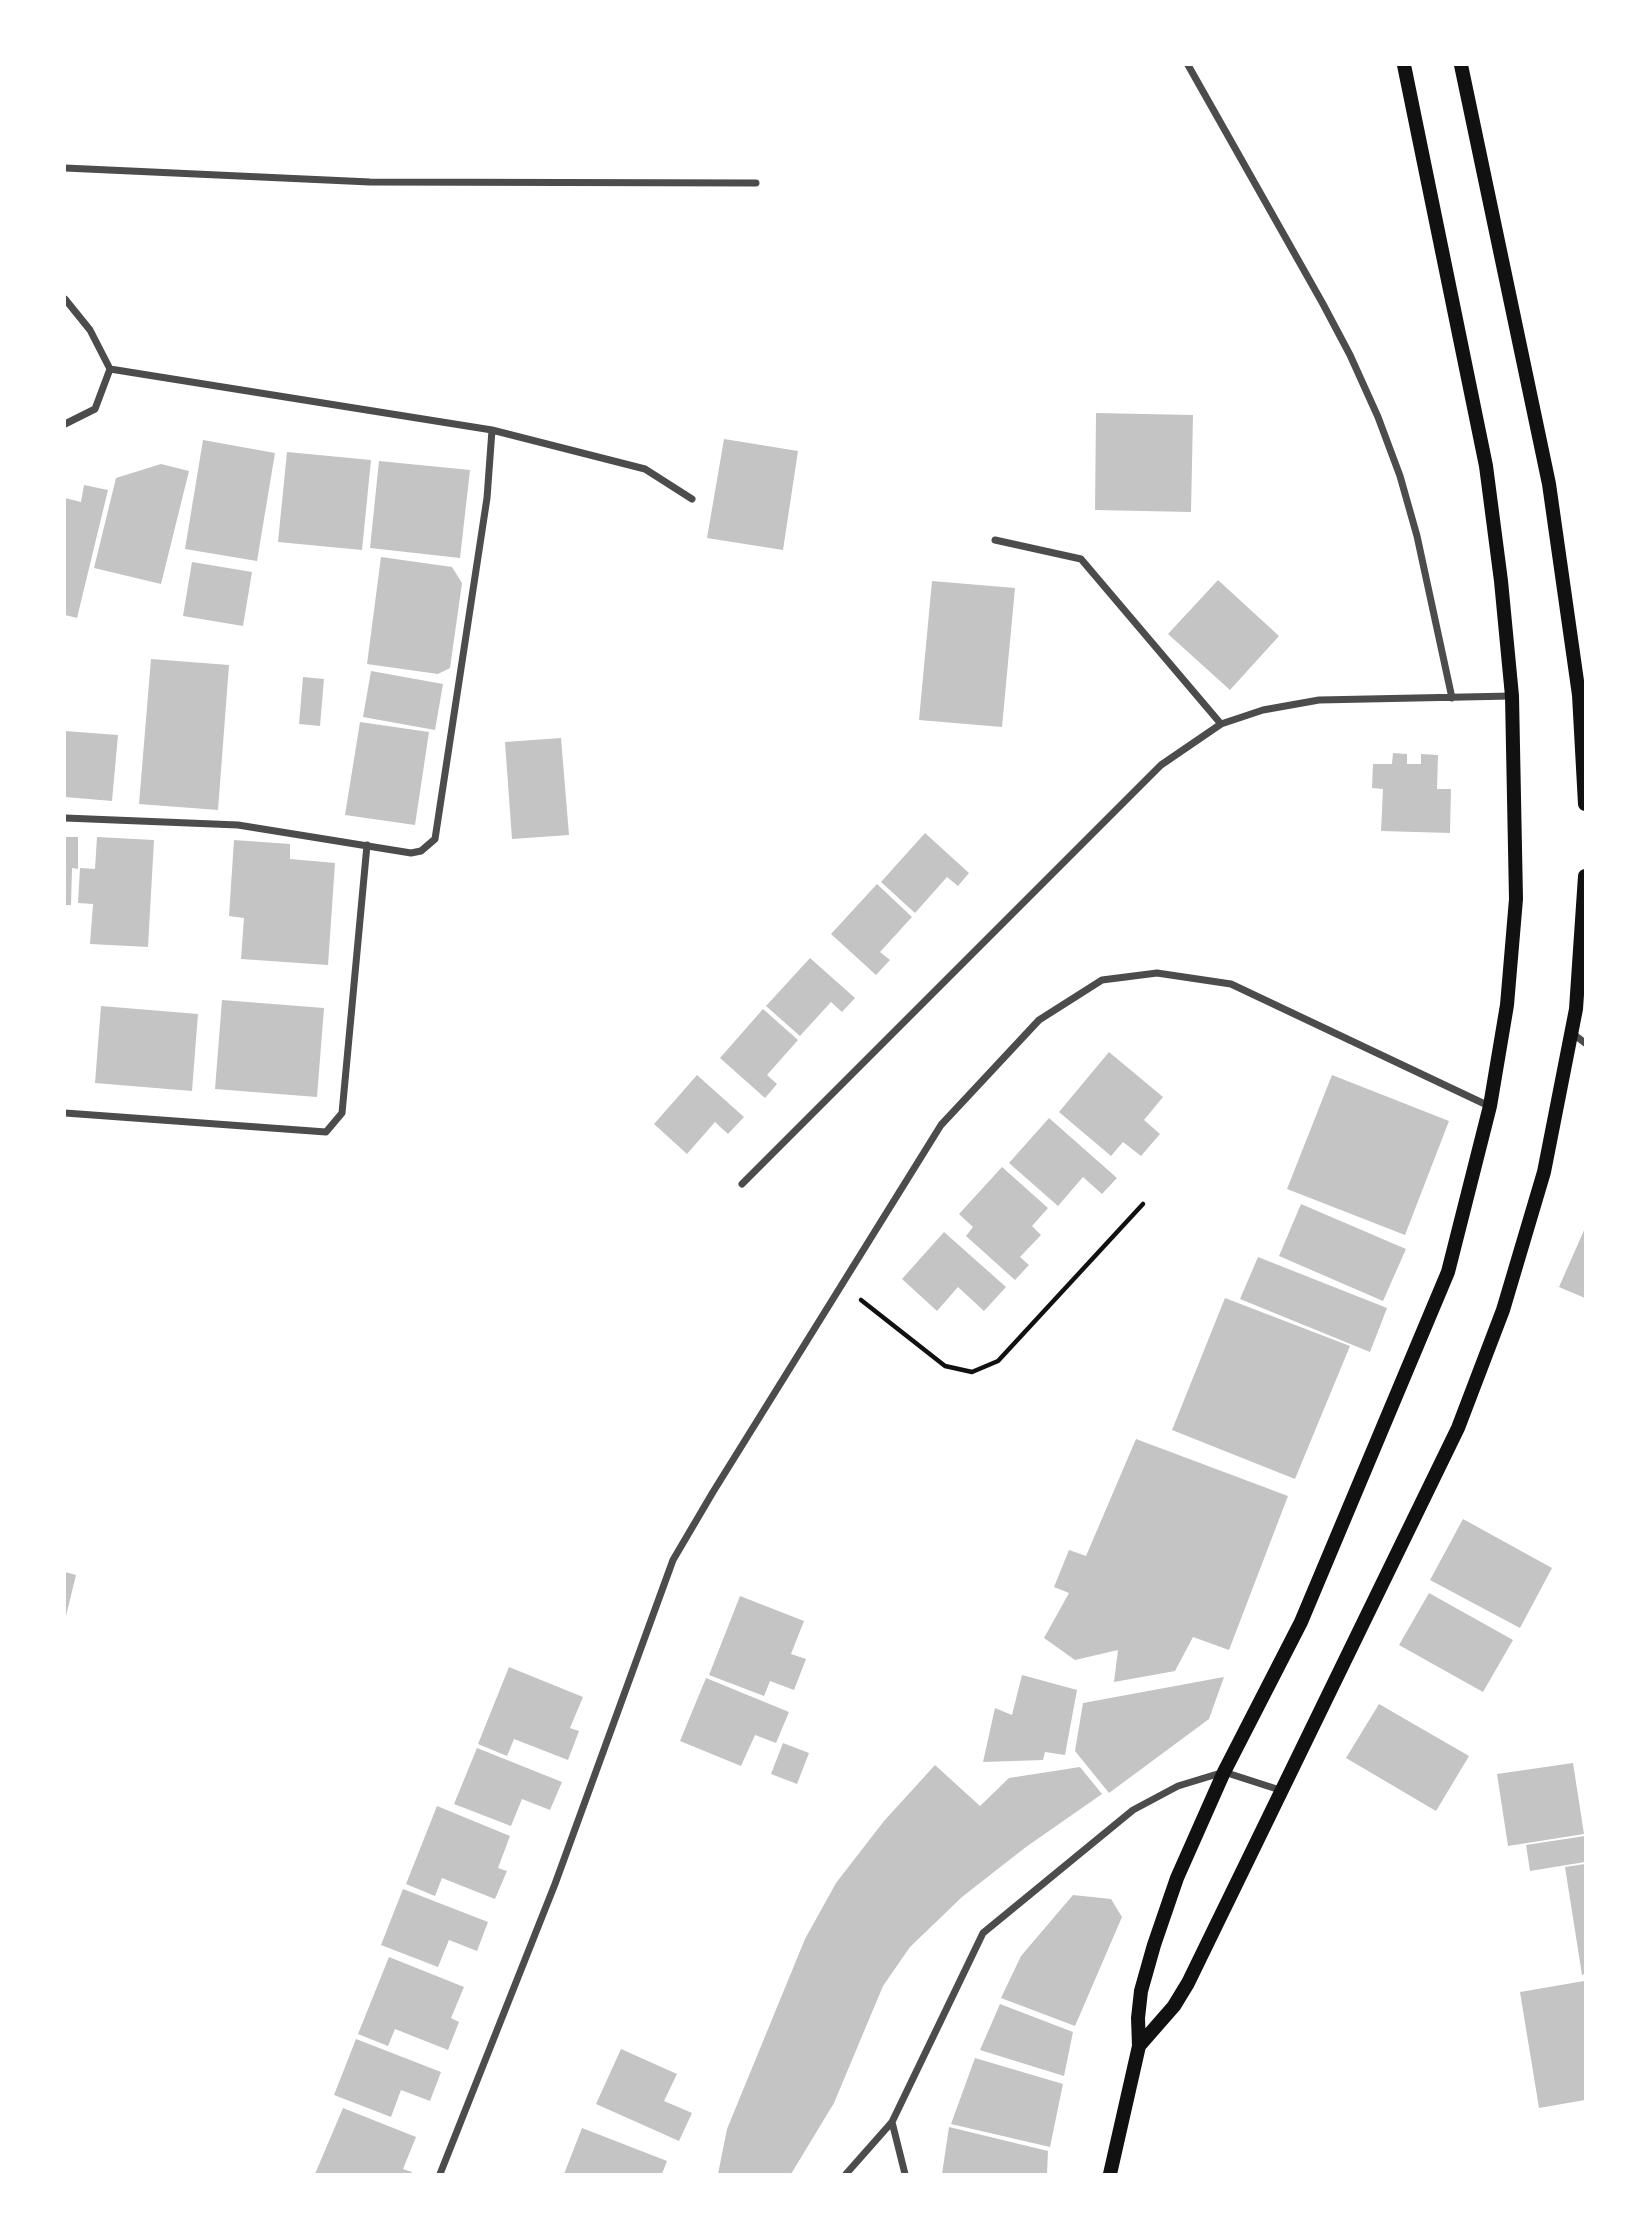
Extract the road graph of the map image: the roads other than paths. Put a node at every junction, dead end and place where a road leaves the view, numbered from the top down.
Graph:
1 (1188, 65) edge
2 (1404, 65) edge
3 (1461, 65) edge
4 (65, 167) edge
5 (756, 183) dead end
6 (65, 299) edge
7 (110, 369) junction
8 (65, 424) edge
9 (492, 430) junction
10 (692, 499) dead end
11 (995, 540) dead end
12 (1512, 696) junction
13 (1452, 698) junction
14 (1221, 724) junction
15 (1585, 804) edge
16 (65, 818) edge
17 (367, 845) junction
18 (1585, 876) edge
19 (1571, 1033) junction
20 (1585, 1043) edge
21 (1490, 1106) junction
22 (65, 1114) edge
23 (742, 1184) dead end
24 (1224, 1772) junction
25 (1280, 1790) junction
26 (1139, 2046) junction
27 (892, 2122) junction
28 (440, 2174) edge
29 (846, 2174) edge
30 (905, 2174) edge
31 (1110, 2174) edge

1 - 13 street
2 - 12 main road
3 - 15 main road
4 - 5 street
6 - 7 street
7 - 8 street
7 - 9 street
9 - 10 street
9 - 17 street
11 - 14 street
12 - 13 street
12 - 21 main road
13 - 14 street
14 - 23 street
16 - 17 street
17 - 22 street
18 - 19 main road
19 - 20 street
19 - 25 main road
21 - 24 main road
21 - 28 street
24 - 25 street
24 - 26 main road
24 - 27 street
25 - 26 main road
26 - 31 main road
27 - 29 street
27 - 30 street

